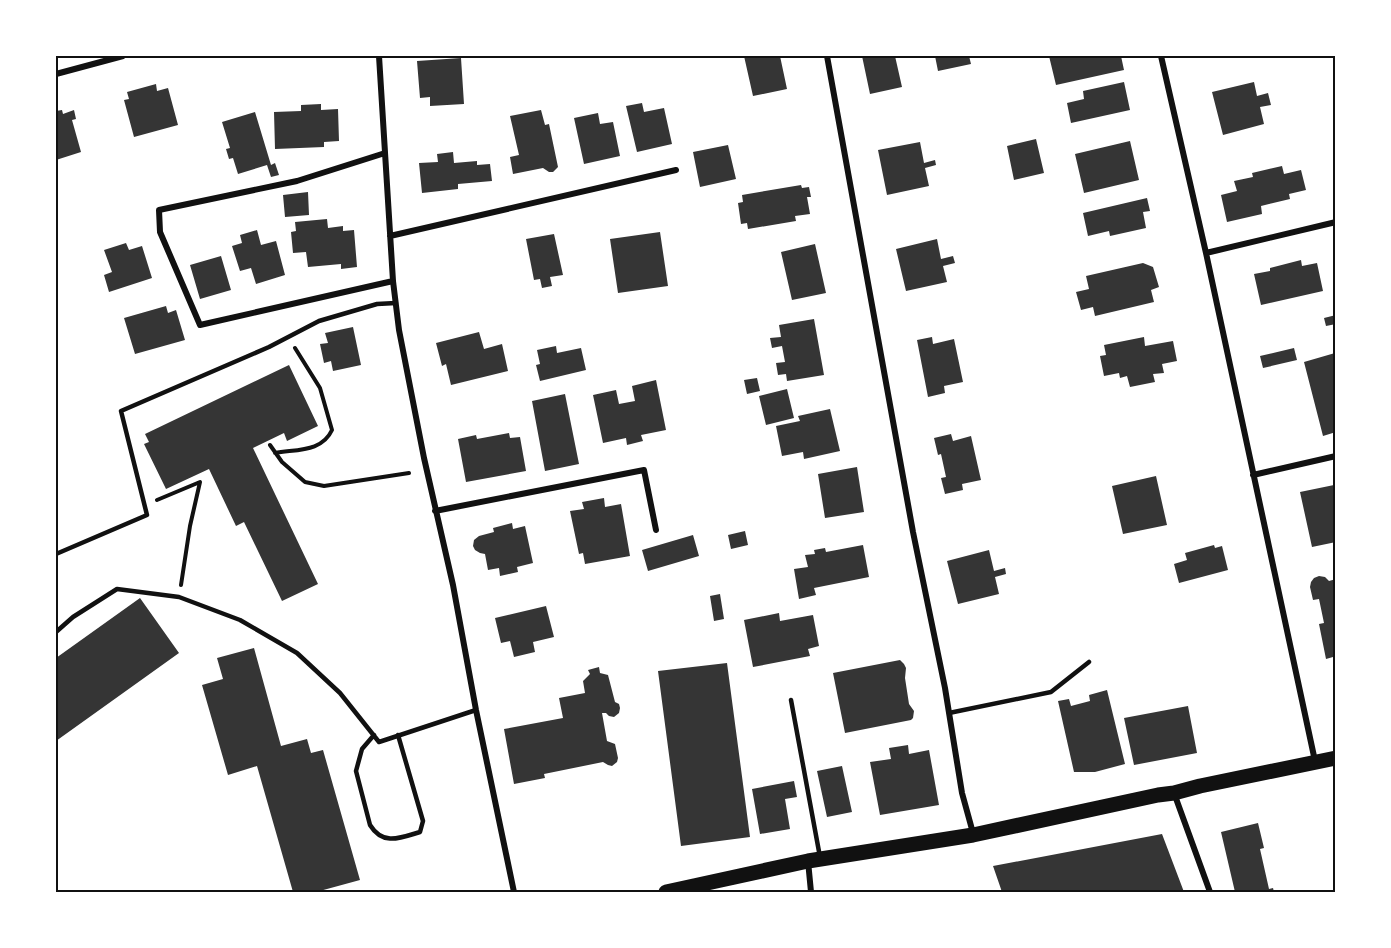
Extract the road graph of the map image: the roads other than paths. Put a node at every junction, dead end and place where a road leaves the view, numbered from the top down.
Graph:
1 (123, 56) edge
2 (379, 56) edge
3 (827, 56) edge
4 (1161, 56) edge
5 (56, 74) edge
6 (385, 153) junction
7 (675, 170) dead end
8 (1335, 222) edge
9 (390, 236) junction
10 (1206, 253) junction
11 (393, 281) junction
12 (396, 303) junction
13 (1335, 456) edge
14 (1253, 476) junction
15 (435, 512) junction
16 (656, 531) dead end
17 (56, 554) edge
18 (56, 632) edge
19 (1089, 662) dead end
20 (791, 700) dead end
21 (476, 710) junction
22 (949, 712) junction
23 (374, 735) junction
24 (398, 735) junction
25 (1335, 758) edge
26 (1316, 762) junction
27 (1174, 793) junction
28 (973, 835) junction
29 (814, 860) junction
30 (514, 892) edge
31 (666, 892) edge
32 (811, 892) edge
33 (1210, 892) edge

1 - 5 street
2 - 6 street
3 - 22 street
4 - 10 street
6 - 9 street
6 - 11 street
7 - 9 street
8 - 10 street
9 - 11 street
10 - 14 street
11 - 12 street
12 - 15 street
12 - 17 lane
13 - 14 street
14 - 26 street
15 - 16 street
15 - 21 street
18 - 23 lane
19 - 22 lane
20 - 29 lane
21 - 24 lane
21 - 30 street
22 - 28 street
23 - 24 lane
23 - 24 lane
25 - 26 main road
26 - 27 main road
27 - 28 main road
27 - 33 street
28 - 29 main road
29 - 31 main road
29 - 32 street

